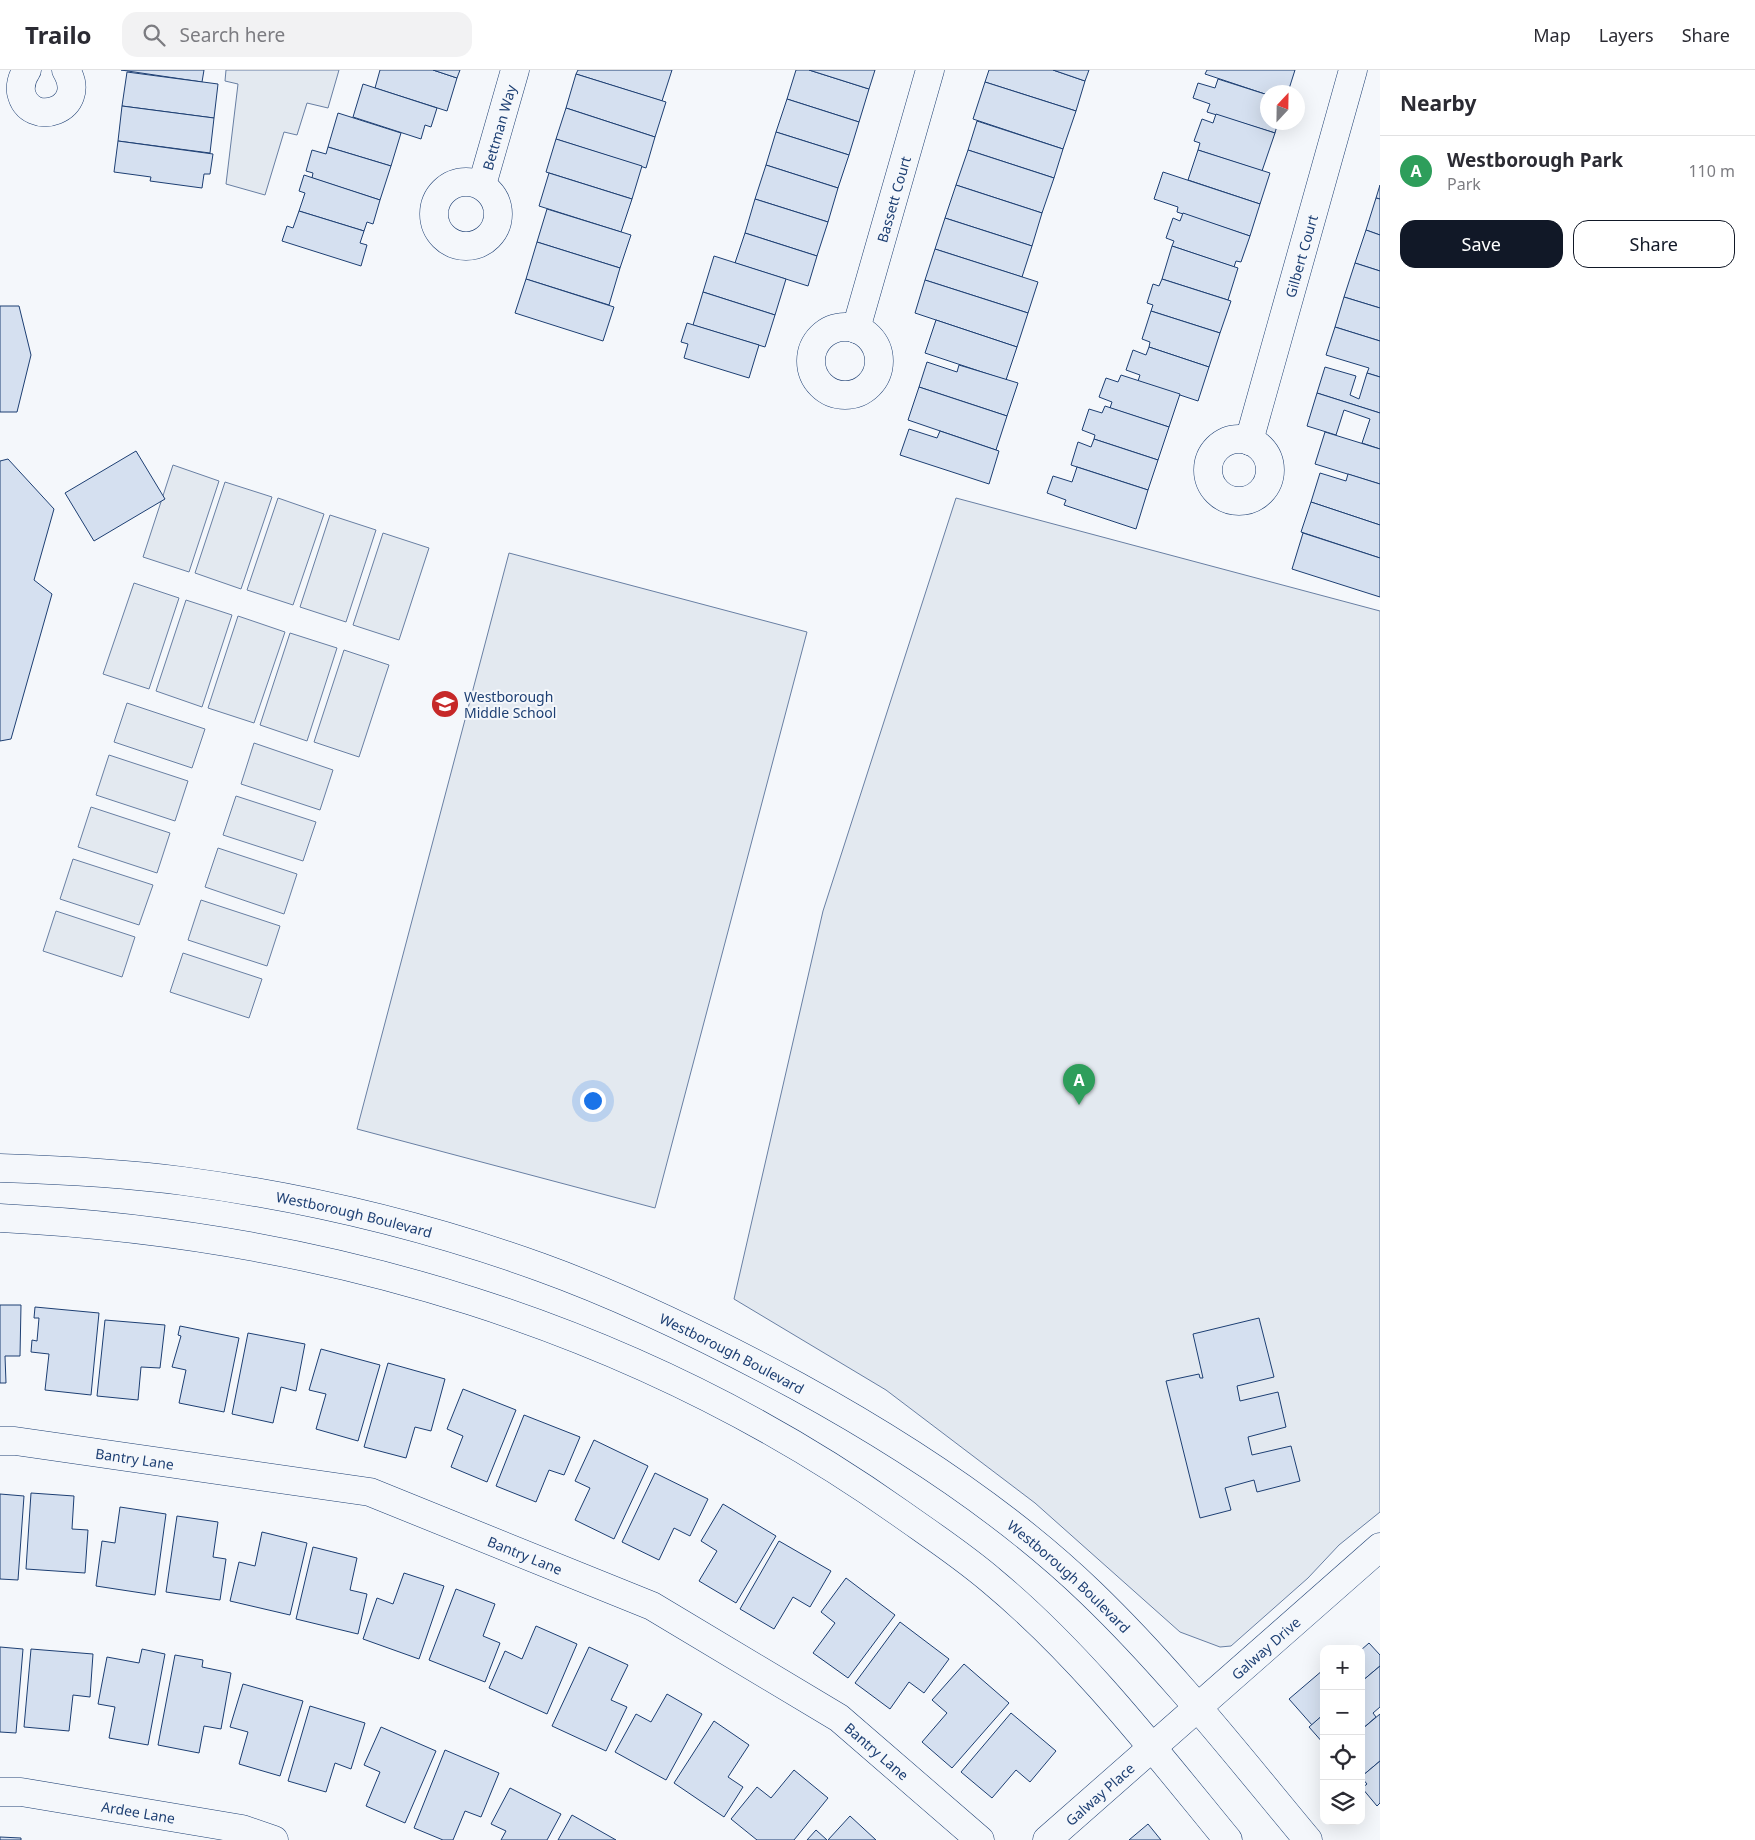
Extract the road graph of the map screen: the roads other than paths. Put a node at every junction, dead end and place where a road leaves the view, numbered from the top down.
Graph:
1 (27, 70) edge
2 (66, 70) edge
3 (516, 70) edge
4 (930, 70) edge
5 (1353, 70) edge
6 (482, 185) dead end
7 (856, 329) dead end
8 (1249, 440) dead end
9 (0, 1168) edge
10 (0, 1218) edge
11 (0, 1441) edge
12 (1377, 1555) edge
13 (1199, 1708) junction
14 (1151, 1747) junction
15 (0, 1792) edge
16 (274, 1840) edge
17 (980, 1840) edge
18 (1047, 1840) edge
19 (1228, 1840) edge
20 (1308, 1840) edge

1 - 2 main road
3 - 6 main road, Bettman Way
4 - 7 main road, Bassett Court
5 - 8 main road, Gilbert Court
9 - 13 main road, Westborough Boulevard
10 - 14 main road
11 - 17 main road, Bantry Lane
12 - 13 main road, Galway Drive
13 - 14 main road, Galway Drive
13 - 20 main road, Westborough Boulevard
14 - 18 main road, Galway Place
14 - 19 main road
15 - 16 main road, Ardee Lane

